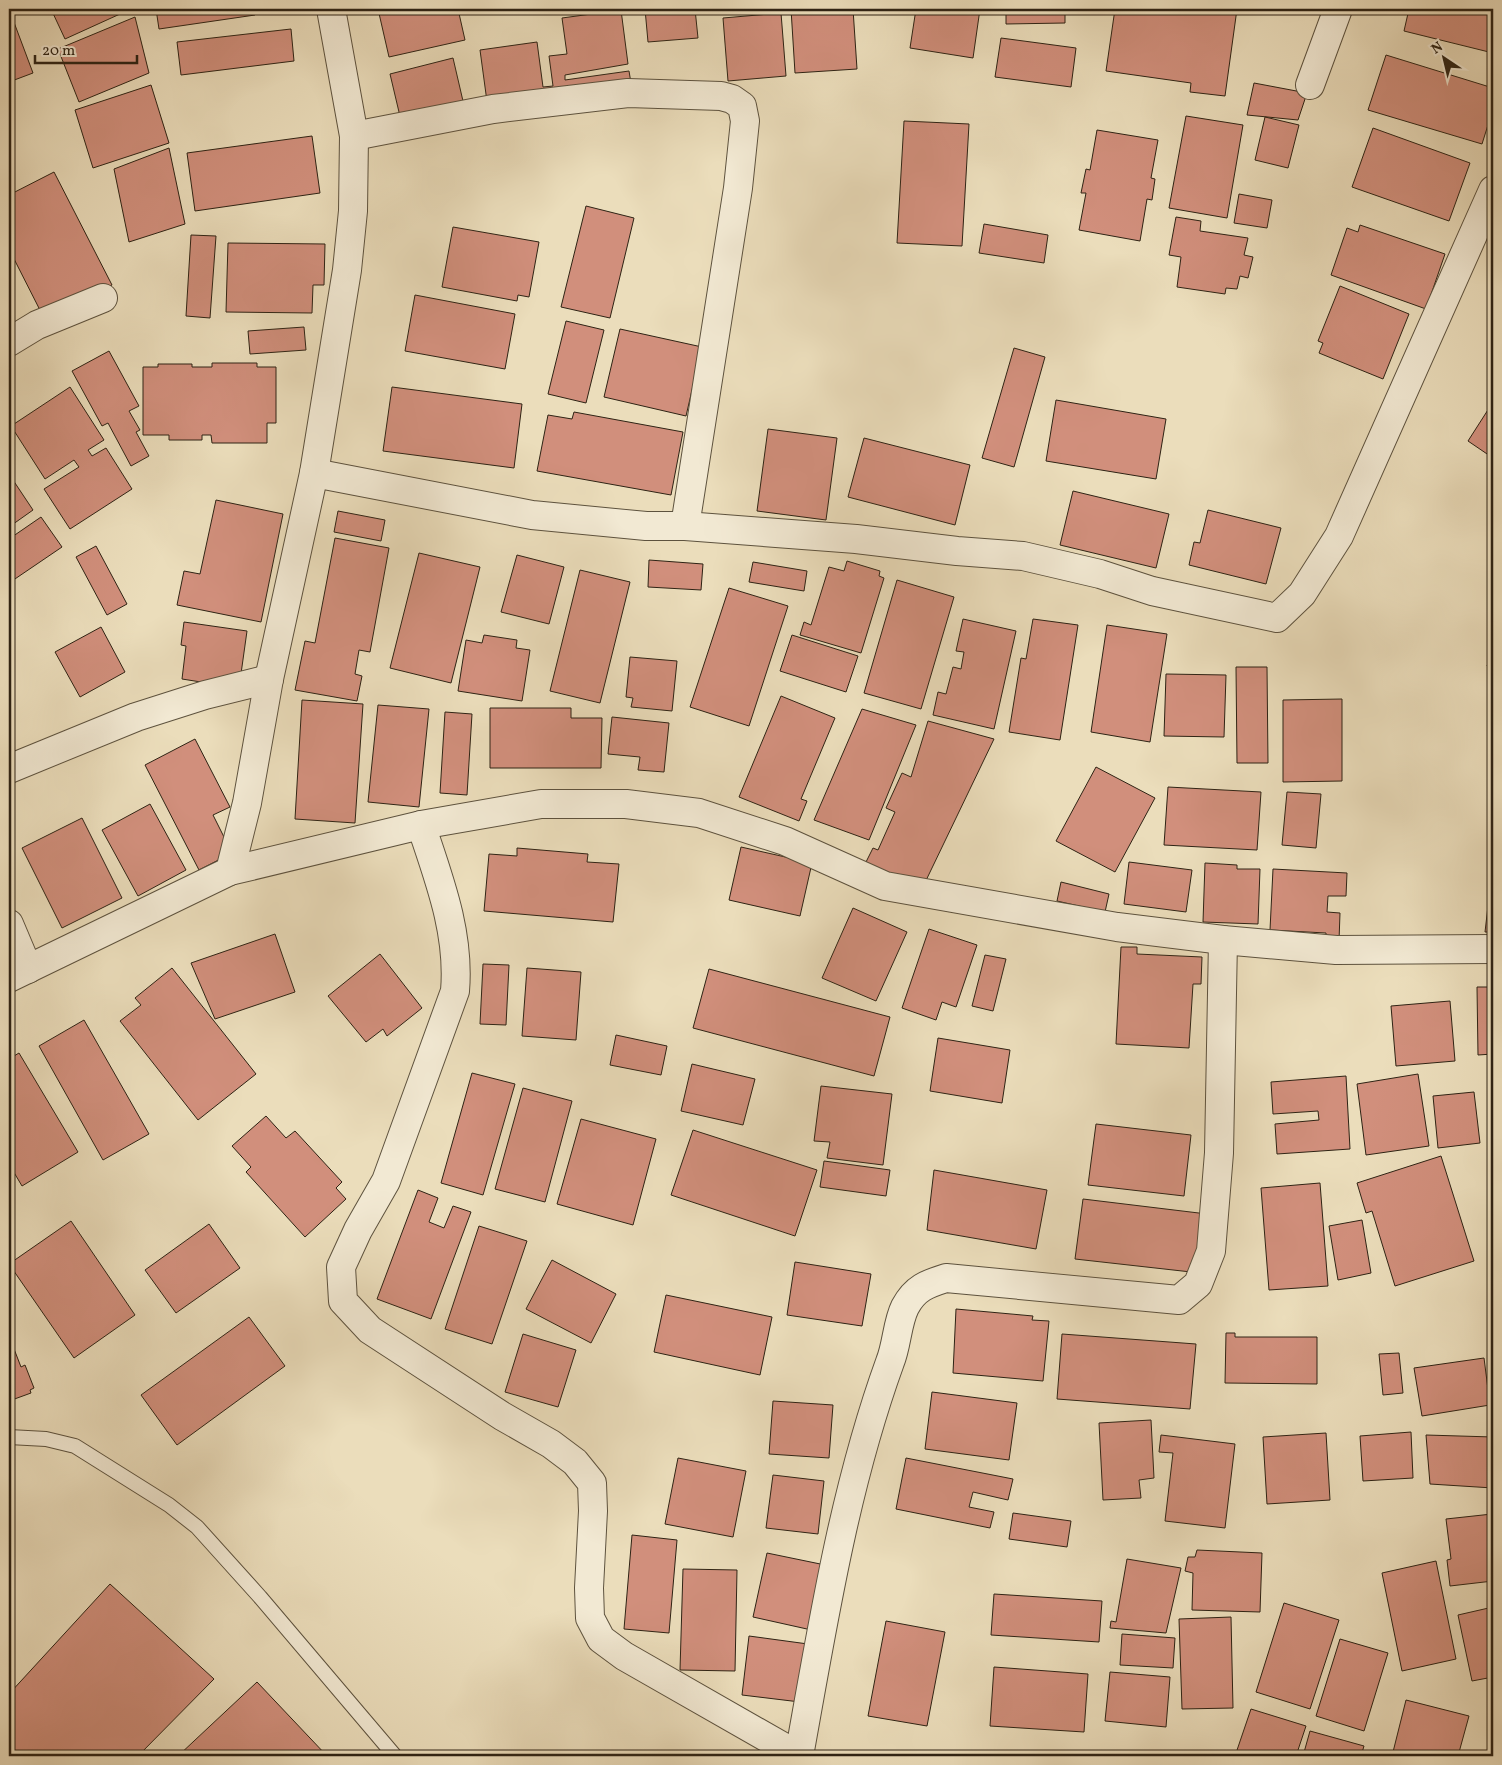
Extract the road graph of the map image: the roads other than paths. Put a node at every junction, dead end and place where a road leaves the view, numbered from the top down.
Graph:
1 (332, 9) edge
2 (1338, 9) edge
3 (1310, 85) dead end
4 (354, 136) junction
5 (1493, 190) edge
6 (103, 298) dead end
7 (9, 342) edge
8 (314, 473) junction
9 (686, 526) junction
10 (269, 680) junction
11 (9, 769) edge
12 (421, 825) junction
13 (230, 870) junction
14 (9, 924) edge
15 (1223, 940) junction
16 (1493, 949) edge
17 (18, 973) edge
18 (9, 1437) edge
19 (394, 1756) edge

1 - 4 street
2 - 3 street
4 - 8 street
4 - 9 street
5 - 9 street
6 - 7 street
8 - 9 street
8 - 10 street
10 - 11 street
10 - 13 street
12 - 13 street
12 - 15 street
12 - 15 street
13 - 17 street
14 - 17 street
15 - 16 street
18 - 19 lane

